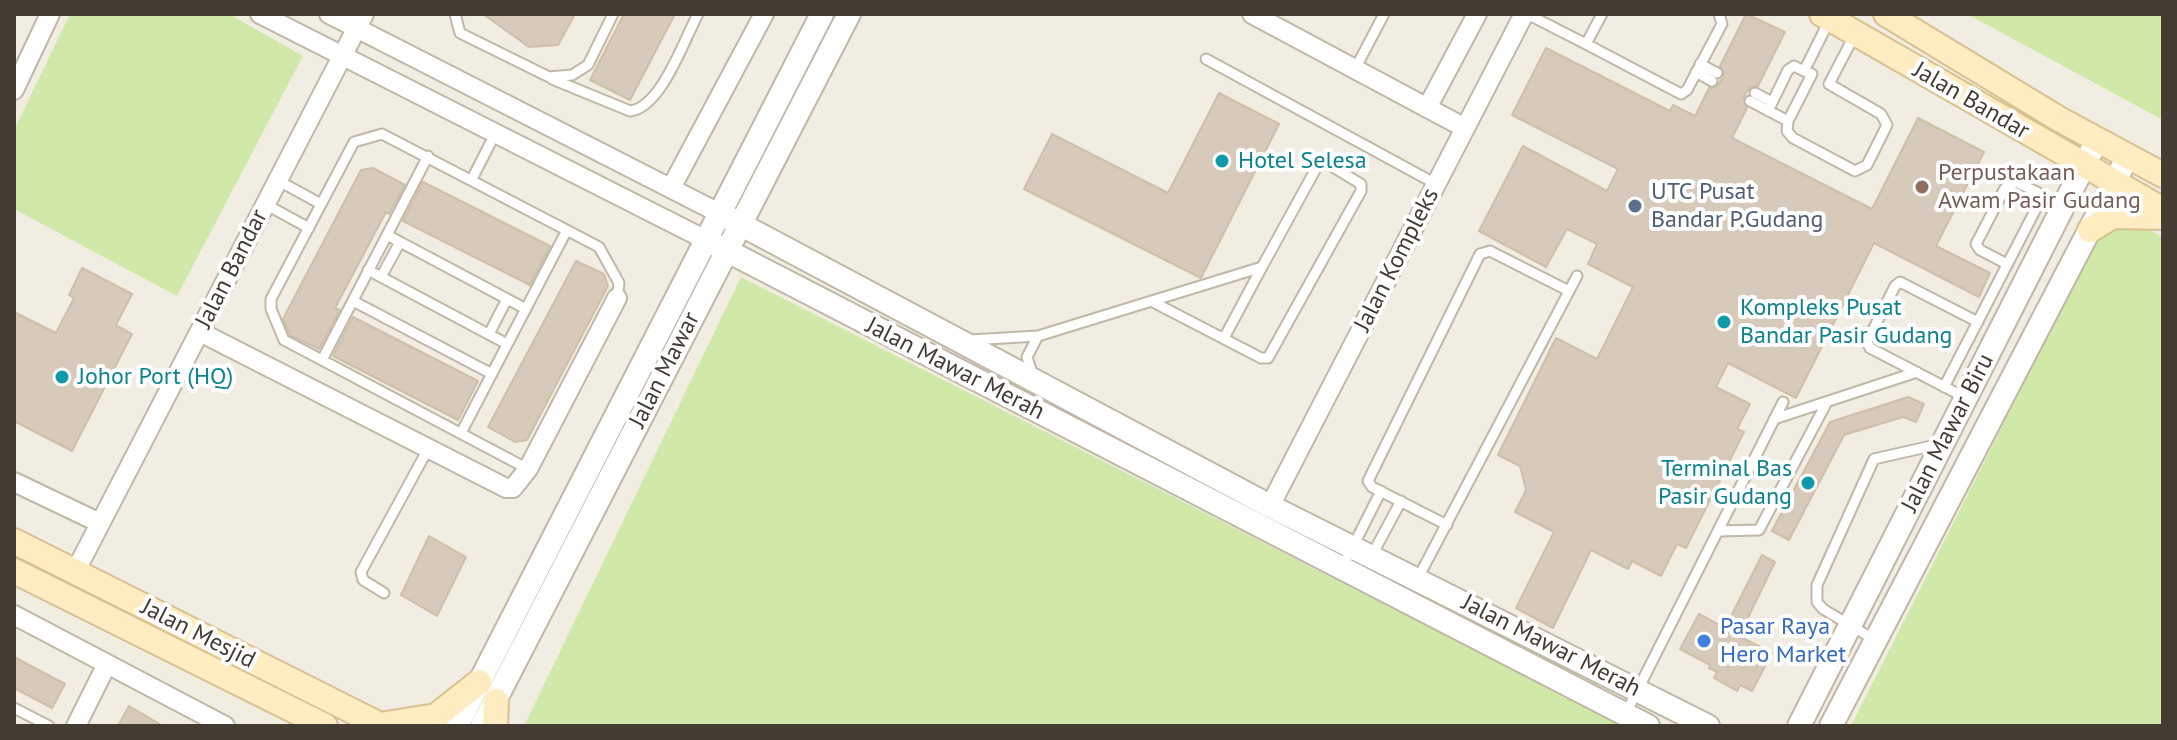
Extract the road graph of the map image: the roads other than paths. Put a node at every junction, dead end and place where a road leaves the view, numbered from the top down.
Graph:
1 (50, 14) edge
2 (260, 14) edge
3 (329, 14) edge
4 (455, 14) edge
5 (613, 14) edge
6 (698, 14) edge
7 (764, 14) edge
8 (822, 14) edge
9 (849, 14) edge
10 (1252, 14) edge
11 (1384, 14) edge
12 (1477, 14) edge
13 (1525, 14) edge
14 (1602, 14) edge
15 (1719, 14) edge
16 (1886, 14) edge
17 (1826, 16) edge
18 (360, 21) edge
19 (1855, 34) junction
20 (1586, 44) junction
21 (342, 57) junction
22 (1206, 59) dead end
23 (1698, 68) junction
24 (1355, 69) junction
25 (1808, 72) junction
26 (549, 77) junction
27 (1714, 77) dead end
28 (1829, 84) junction
29 (14, 90) edge
30 (1752, 97) dead end
31 (1770, 106) junction
32 (1427, 108) junction
33 (1788, 121) junction
34 (1465, 128) junction
35 (495, 134) junction
36 (2097, 140) junction
37 (428, 156) junction
38 (2128, 156) junction
39 (2085, 165) junction
40 (2163, 175) edge
41 (472, 179) junction
42 (277, 180) junction
43 (2115, 182) junction
44 (1436, 184) junction
45 (671, 188) junction
46 (265, 204) junction
47 (321, 204) junction
48 (2163, 210) edge
49 (2163, 217) edge
50 (731, 219) junction
51 (309, 228) junction
52 (567, 230) junction
53 (2090, 230) junction
54 (387, 235) junction
55 (400, 242) junction
56 (717, 246) junction
57 (2007, 264) junction
58 (1262, 267) junction
59 (368, 270) junction
60 (1577, 276) dead end
61 (381, 277) junction
62 (1569, 291) junction
63 (617, 298) joint
64 (507, 299) junction
65 (353, 301) junction
66 (1153, 302) junction
67 (526, 309) junction
68 (1978, 322) junction
69 (200, 332) junction
70 (489, 334) junction
71 (1038, 336) junction
72 (1224, 338) junction
73 (953, 340) junction
74 (507, 344) junction
75 (322, 360) junction
76 (1917, 372) junction
77 (492, 374) junction
78 (1035, 382) junction
79 (1944, 387) junction
80 (1966, 398) junction
81 (1783, 402) dead end
82 (1827, 402) junction
83 (1774, 419) junction
84 (461, 433) junction
85 (1943, 443) junction
86 (428, 449) junction
87 (528, 469) junction
88 (14, 482) edge
89 (1381, 491) junction
90 (1401, 501) junction
91 (1270, 506) junction
92 (100, 523) junction
93 (1447, 525) junction
94 (1718, 531) junction
95 (14, 541) edge
96 (1362, 551) junction
97 (14, 571) edge
98 (75, 572) junction
99 (1351, 573) junction
100 (1417, 578) junction
101 (384, 593) dead end
102 (14, 615) edge
103 (1850, 627) junction
104 (1875, 640) junction
105 (107, 664) junction
106 (479, 682) junction
107 (1637, 690) junction
108 (496, 701) junction
109 (14, 708) edge
110 (1626, 714) junction
111 (49, 726) edge
112 (76, 726) edge
113 (225, 726) edge
114 (325, 726) edge
115 (381, 726) edge
116 (457, 726) edge
117 (482, 726) edge
118 (495, 726) edge
119 (1648, 726) edge
120 (1708, 726) edge
121 (1799, 726) edge
122 (1831, 726) edge

1 - 29 street
2 - 21 street, Jalan Mawar Merah
3 - 18 street, Jalan Mawar Merah
4 - 26 lane
5 - 26 lane
6 - 26 lane
7 - 45 street
8 - 50 street, Jalan Mawar
9 - 50 street, Jalan Mawar
10 - 24 street
11 - 24 lane
12 - 32 street
13 - 20 lane
13 - 34 street, Jalan Kompleks
14 - 20 lane
15 - 23 lane
16 - 36 main road, Jalan Bandar
17 - 19 main road, Jalan Bandar
17 - 25 lane
18 - 21 street, Jalan Bandar
18 - 45 street, Jalan Mawar Merah
19 - 28 lane
19 - 39 main road, Jalan Bandar
20 - 23 lane
21 - 35 street, Jalan Mawar Merah
21 - 42 street, Jalan Bandar
22 - 44 lane
23 - 27 lane
24 - 32 street
25 - 28 lane
25 - 31 lane
25 - 33 lane
28 - 33 lane
30 - 31 lane
31 - 33 lane
32 - 34 street
34 - 44 street, Jalan Kompleks
35 - 41 lane
35 - 56 street, Jalan Mawar Merah
36 - 38 main road, Jalan Bandar
36 - 39 street, Jalan Mawar Biru
37 - 41 lane
37 - 47 lane
37 - 54 lane
38 - 40 main road, Jalan Bandar
38 - 43 street, Jalan Mawar Biru
39 - 43 main road, Jalan Bandar
39 - 80 street, Jalan Mawar Biru
41 - 52 lane
42 - 46 street, Jalan Bandar
42 - 47 lane
43 - 48 main road, Jalan Bandar
43 - 53 street, Jalan Mawar Biru
44 - 91 street, Jalan Kompleks
45 - 50 street, Jalan Mawar Merah
46 - 51 lane
46 - 69 street, Jalan Bandar
47 - 51 lane
49 - 53 main road
50 - 56 street, Jalan Mawar
50 - 73 street, Jalan Mawar Merah
51 - 75 lane
52 - 63 lane
52 - 67 lane
53 - 104 street, Jalan Mawar Biru
54 - 55 lane
54 - 59 lane
55 - 61 lane
55 - 64 lane
56 - 99 street, Jalan Mawar Merah
56 - 106 street, Jalan Mawar
56 - 108 street, Jalan Mawar
57 - 57 lane
57 - 68 lane
58 - 66 lane
58 - 72 lane
58 - 72 lane
59 - 61 lane
59 - 65 lane
60 - 62 lane
61 - 70 lane
62 - 89 lane
62 - 93 lane
63 - 87 street
64 - 67 lane
64 - 70 lane
65 - 75 lane
65 - 77 lane
66 - 71 lane
66 - 72 lane
67 - 74 lane
68 - 76 lane
68 - 79 lane
69 - 86 street
69 - 92 street, Jalan Bandar
70 - 74 lane
71 - 73 lane
71 - 78 lane
73 - 78 street, Jalan Mawar Merah
74 - 77 lane
75 - 84 lane
76 - 79 lane
76 - 82 lane
77 - 84 lane
78 - 91 street, Jalan Mawar Merah
79 - 80 lane
80 - 85 street, Jalan Mawar Biru
81 - 83 lane
82 - 83 lane
82 - 94 lane
83 - 94 lane
84 - 87 lane
85 - 103 street, Jalan Mawar Biru
85 - 103 lane
86 - 87 street
86 - 101 lane
88 - 92 street
89 - 90 lane
89 - 96 lane
90 - 93 lane
90 - 96 lane
91 - 96 street, Jalan Mawar Merah
92 - 98 street, Jalan Bandar
93 - 100 lane
94 - 107 lane
95 - 98 main road, Jalan Mesjid
96 - 99 lane
96 - 99 lane
96 - 100 street, Jalan Mawar Merah
97 - 114 main road, Jalan Mesjid
98 - 115 main road, Jalan Mesjid
99 - 110 street, Jalan Mawar Merah
100 - 107 street, Jalan Mawar Merah
102 - 105 street
103 - 104 lane
103 - 121 street, Jalan Mawar Biru
104 - 122 street, Jalan Mawar Biru
105 - 112 street
105 - 113 street
106 - 115 main road
106 - 116 street, Jalan Mawar
107 - 110 lane
107 - 120 street, Jalan Mawar Merah
108 - 117 street, Jalan Mawar
108 - 118 main road
109 - 111 lane
110 - 119 street, Jalan Mawar Merah

